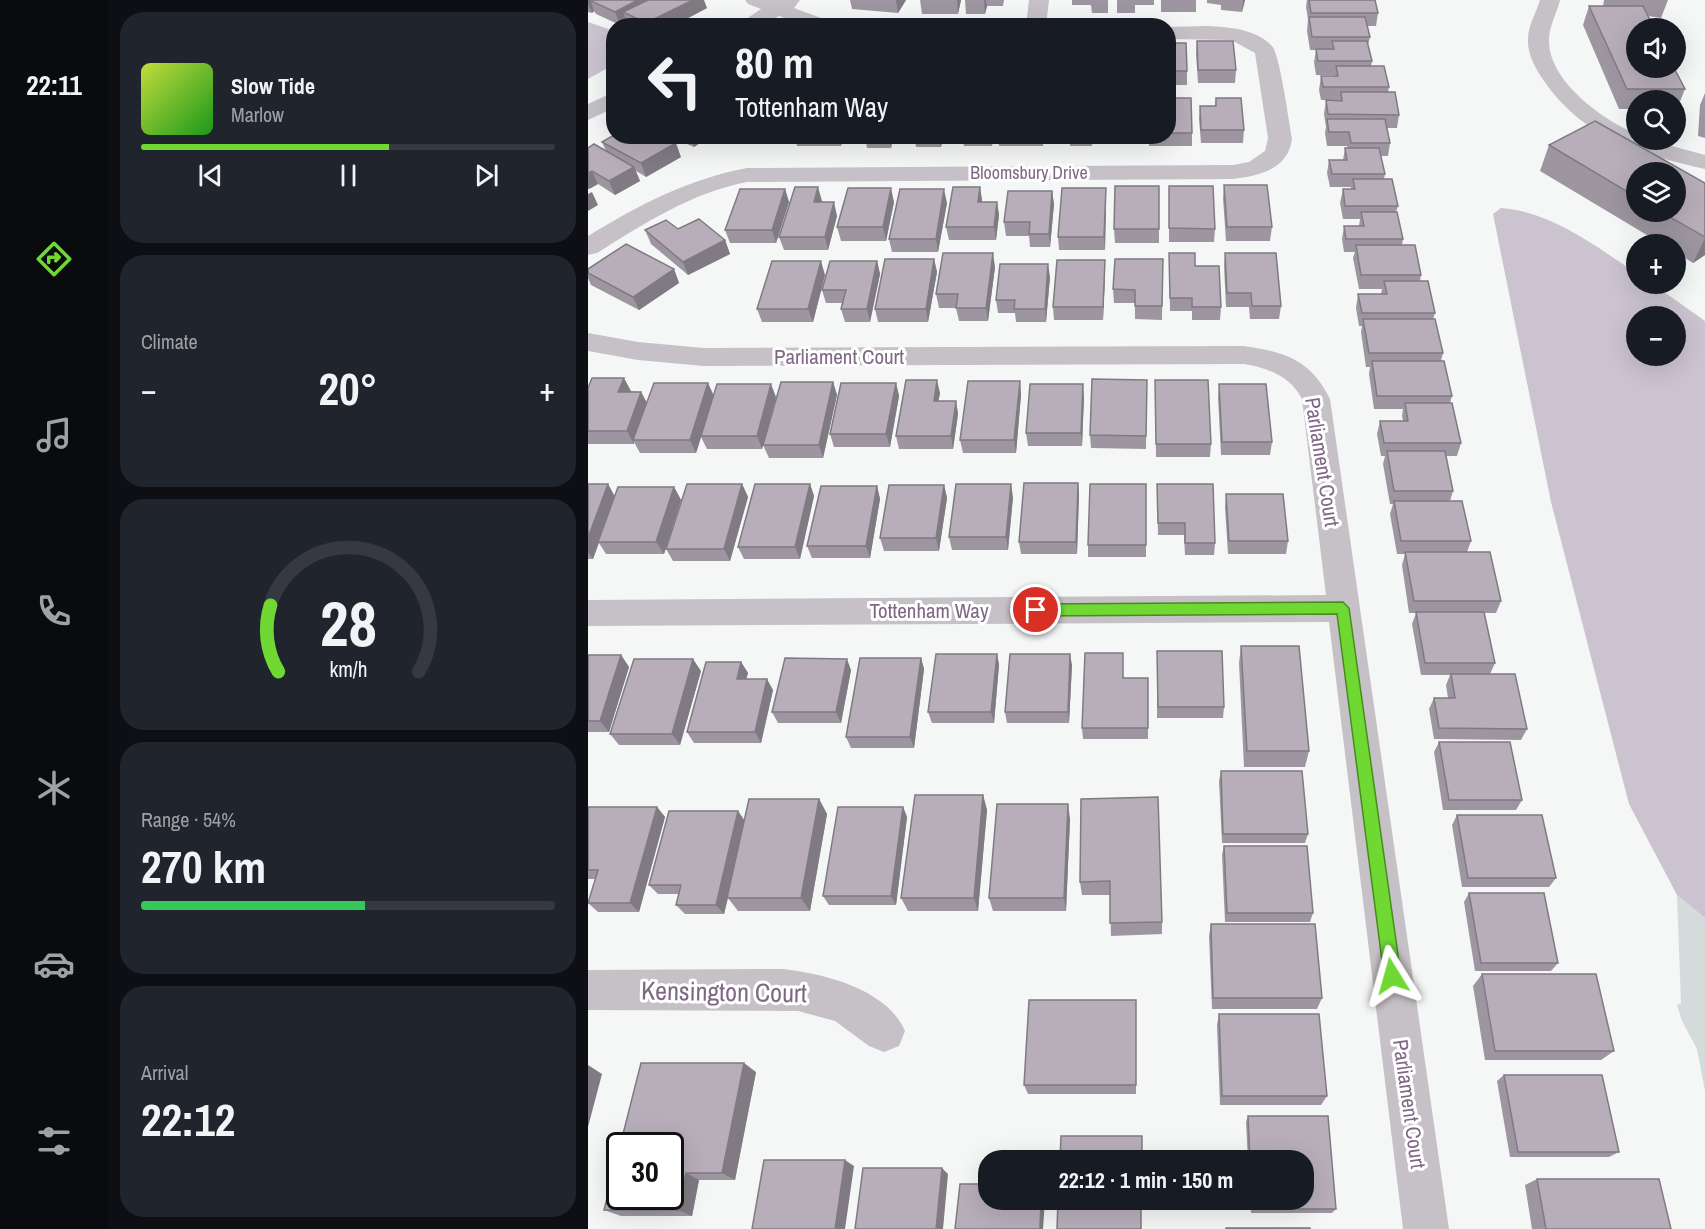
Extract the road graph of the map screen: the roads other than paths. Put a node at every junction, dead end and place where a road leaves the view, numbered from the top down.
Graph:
1 (755, 0) edge
2 (1039, 0) edge
3 (1550, 0) edge
4 (785, 4) edge
5 (760, 18) edge
6 (810, 18) edge
7 (1037, 18) edge
8 (1176, 33) edge
9 (606, 103) edge
10 (588, 113) edge
11 (1705, 162) edge
12 (588, 247) edge
13 (588, 342) edge
14 (1343, 608) junction
15 (588, 613) edge
16 (588, 990) edge
17 (884, 1031) dead end
18 (1426, 1229) edge

1 - 4 street
2 - 7 street
3 - 11 street
4 - 5 street
4 - 6 street
8 - 12 street, Bloomsbury Drive
9 - 10 street
13 - 14 street, Parliament Court
14 - 15 street, Tottenham Way
14 - 18 street, Parliament Court
16 - 17 street, Kensington Court

